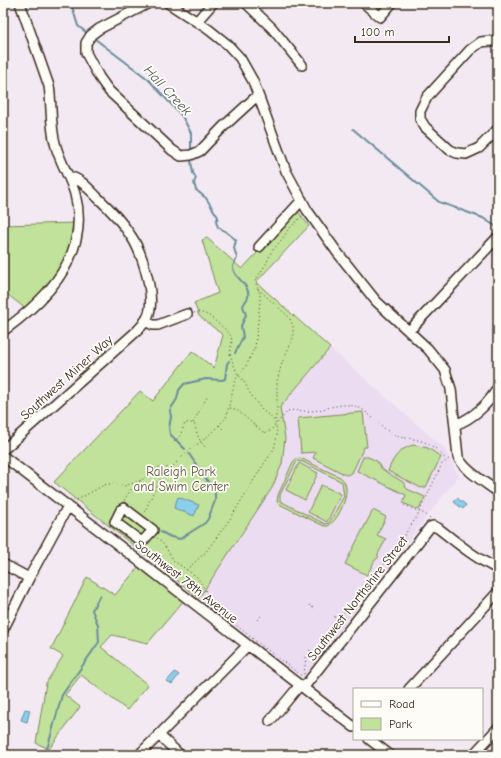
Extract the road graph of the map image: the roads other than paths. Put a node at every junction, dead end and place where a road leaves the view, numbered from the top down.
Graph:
1 (20, 3) edge
2 (149, 3) edge
3 (168, 3) edge
4 (213, 3) edge
5 (246, 3) edge
6 (364, 3) edge
7 (392, 3) edge
8 (197, 21) junction
9 (498, 42) edge
10 (302, 65) dead end
11 (258, 95) junction
12 (498, 129) edge
13 (68, 176) junction
14 (302, 200) junction
15 (498, 237) edge
16 (259, 247) dead end
17 (187, 314) road end
18 (145, 321) junction
19 (3, 331) edge
20 (409, 331) junction
21 (498, 386) edge
22 (455, 425) junction
23 (3, 450) edge
24 (3, 456) edge
25 (498, 492) edge
26 (66, 504) junction
27 (150, 533) joint
28 (3, 564) edge
29 (498, 569) edge
30 (29, 578) junction
31 (498, 592) edge
32 (3, 630) edge
33 (248, 645) junction
34 (301, 683) junction
35 (410, 688) edge
36 (270, 721) dead end
37 (353, 726) edge
38 (498, 728) edge
39 (159, 735) junction
40 (370, 740) edge
41 (139, 755) edge
42 (180, 755) edge
43 (390, 755) edge
44 (473, 755) edge

1 - 13 street
2 - 11 street
3 - 8 street
4 - 8 street
5 - 10 street
6 - 7 street
8 - 11 street
9 - 12 street
11 - 14 street
13 - 18 street, Southwest Miner Way
13 - 19 street
14 - 16 street
14 - 20 street
15 - 20 street
17 - 18 street
18 - 23 street, Southwest Miner Way
20 - 22 street
21 - 22 street
22 - 25 street
24 - 26 street, Southwest 78th Avenue
26 - 30 street
26 - 33 street, Southwest 78th Avenue
27 - 27 street
28 - 30 street
29 - 34 street, Southwest Northshire Street
30 - 32 street
31 - 35 street
33 - 34 street, Southwest 78th Avenue
33 - 39 street
34 - 36 street, Southwest Northshire Street
34 - 37 street, Southwest 78th Avenue
38 - 44 street
39 - 41 street
39 - 42 street
40 - 43 street

